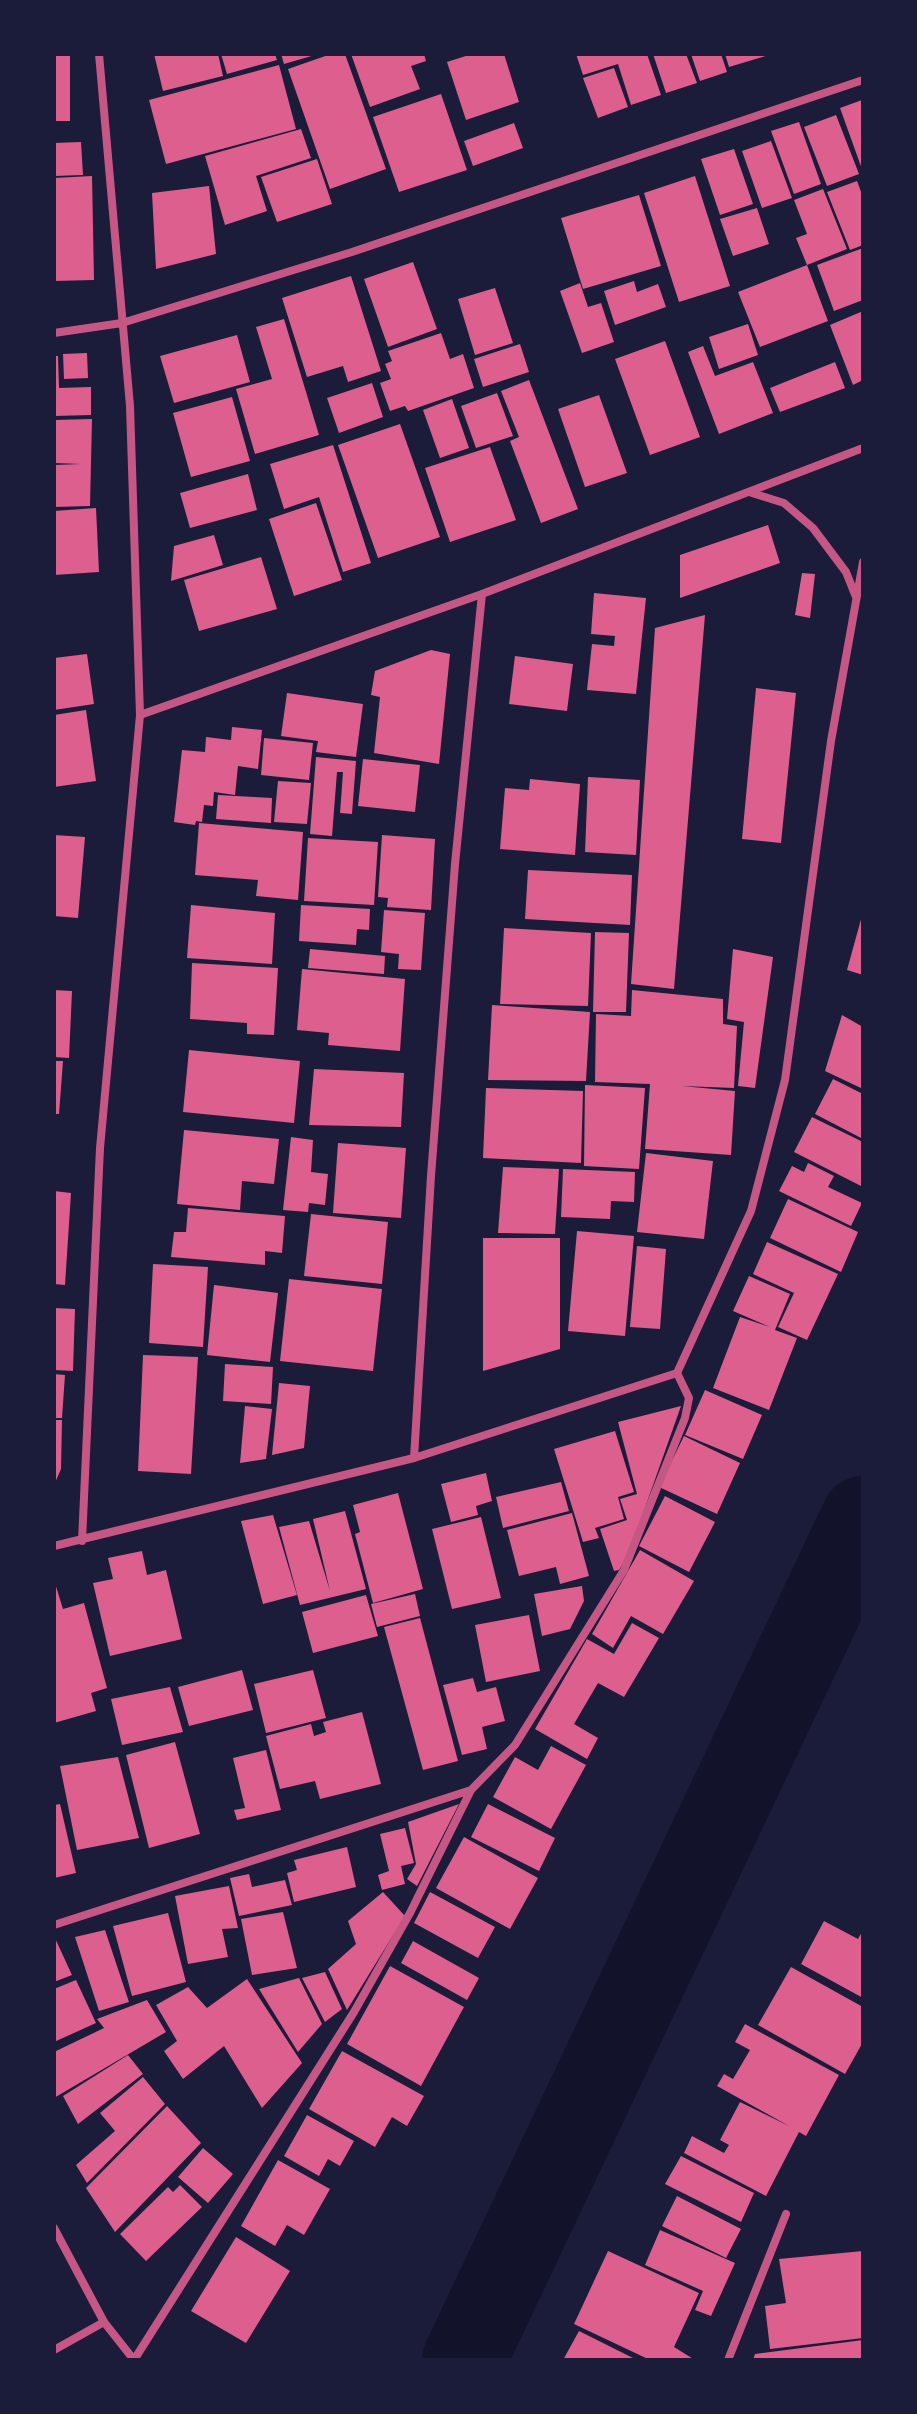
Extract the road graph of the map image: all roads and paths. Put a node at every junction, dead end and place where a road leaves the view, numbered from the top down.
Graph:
1 (99, 54) edge
2 (863, 80) edge
3 (122, 323) junction
4 (54, 333) edge
5 (863, 448) edge
6 (749, 492) junction
7 (863, 562) edge
8 (482, 594) junction
9 (856, 597) junction
10 (140, 715) junction
11 (677, 1373) junction
12 (414, 1458) junction
13 (82, 1541) junction
14 (54, 1546) edge
15 (471, 1790) junction
16 (54, 1925) edge
17 (786, 2214) dead end
18 (54, 2228) edge
19 (104, 2322) junction
20 (54, 2350) edge
21 (134, 2360) edge
22 (728, 2360) edge

1 - 3 street
2 - 3 street
3 - 4 street
3 - 10 street
5 - 6 street
6 - 8 street
6 - 9 street
7 - 9 street
8 - 10 street
8 - 12 street
9 - 11 street
10 - 13 street
11 - 12 street
11 - 15 street
12 - 13 street
13 - 14 street
15 - 16 street
15 - 21 street
17 - 22 street
18 - 19 street
19 - 20 street
19 - 21 street

